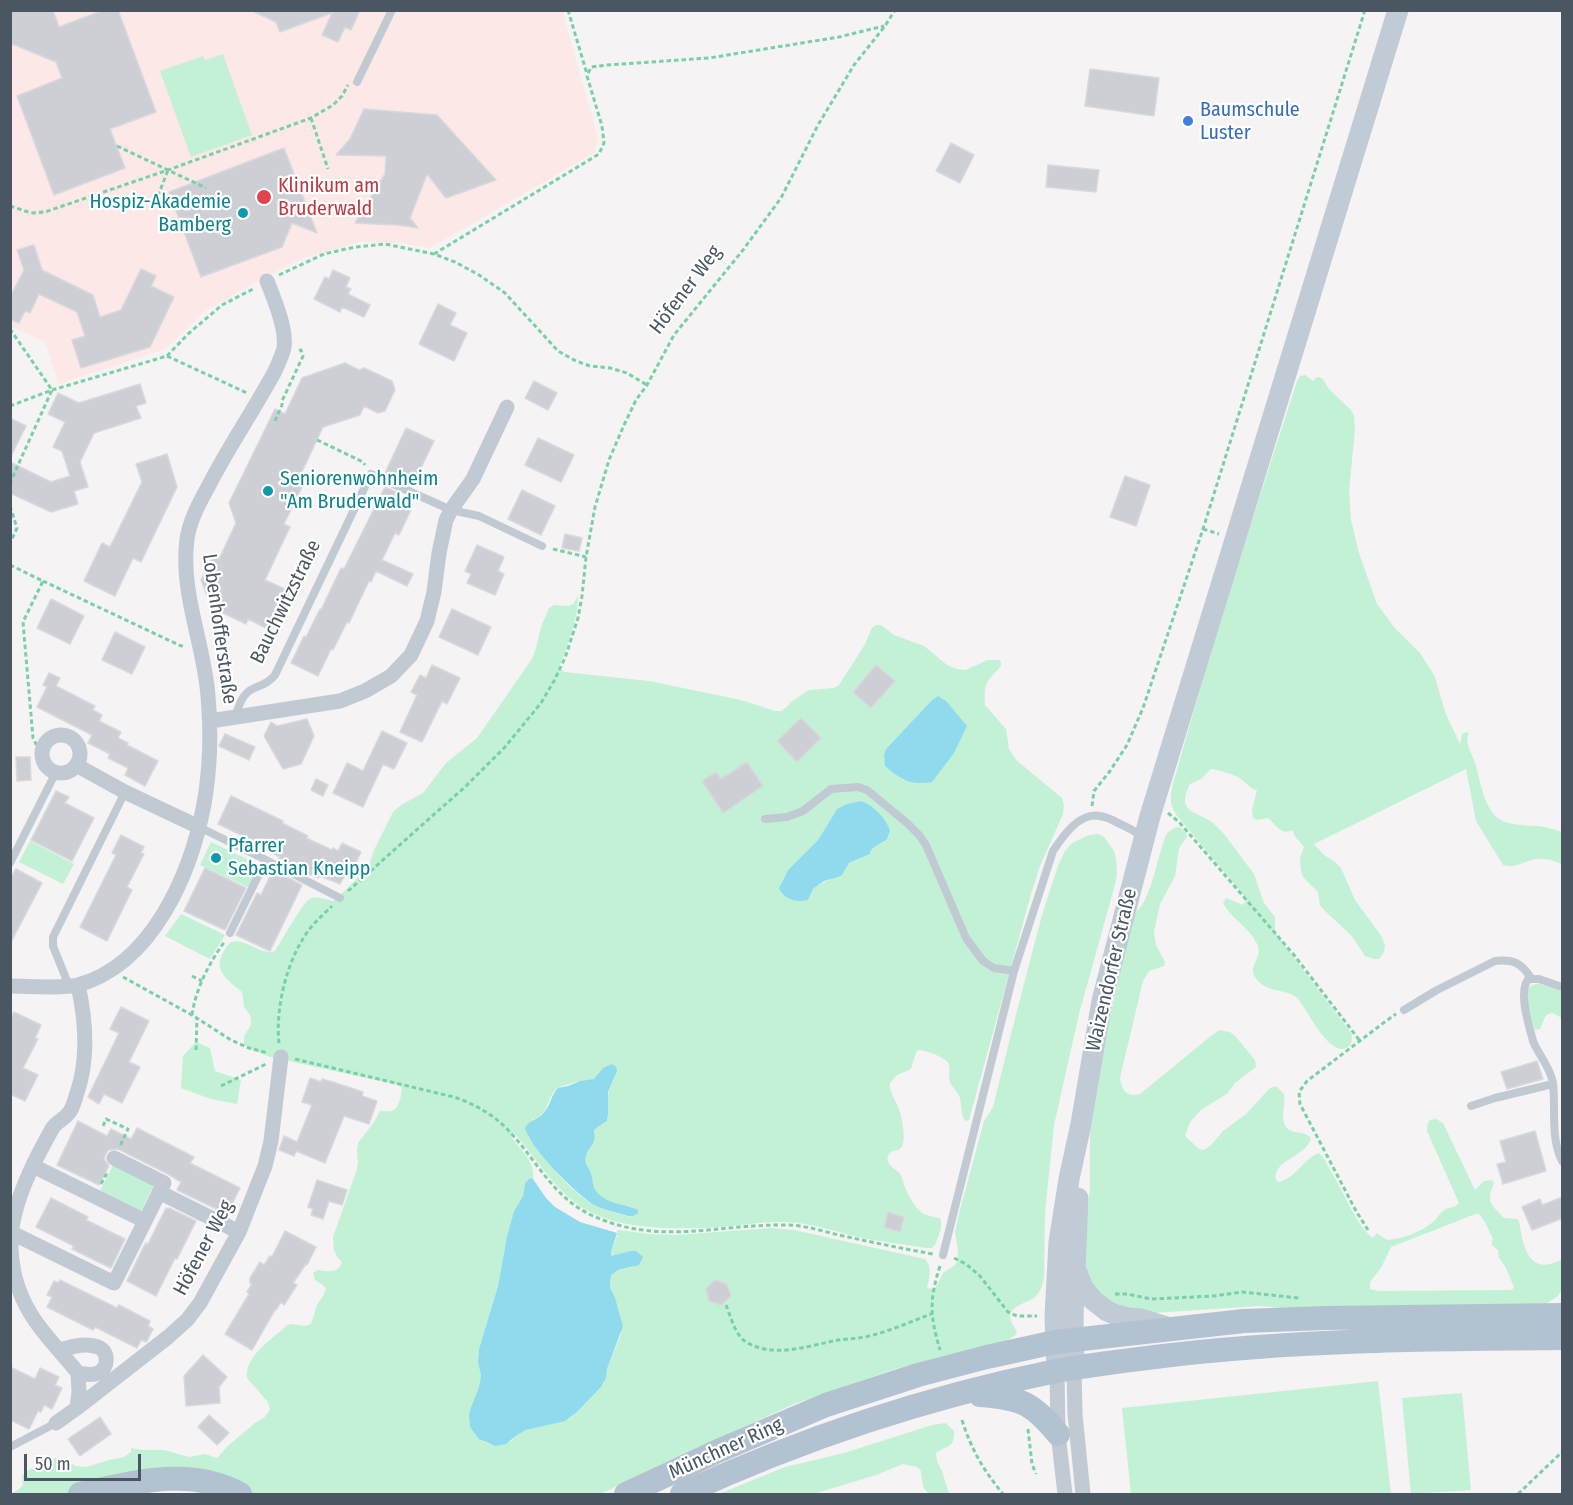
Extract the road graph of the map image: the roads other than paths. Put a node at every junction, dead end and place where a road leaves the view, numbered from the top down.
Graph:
1 (392, 10) edge
2 (1398, 10) edge
3 (353, 81) road end
4 (267, 281) road end
5 (507, 407) dead end
6 (450, 510) junction
7 (542, 546) road end
8 (236, 717) junction
9 (210, 721) junction
10 (76, 765) junction
11 (56, 772) junction
12 (125, 792) junction
13 (765, 819) dead end
14 (199, 827) junction
15 (1144, 838) junction
16 (266, 860) junction
17 (10, 863) edge
18 (340, 898) road end
19 (230, 933) road end
20 (1014, 971) junction
21 (1531, 978) junction
22 (10, 986) edge
23 (73, 986) junction
24 (1563, 987) edge
25 (1404, 1010) road end
26 (281, 1057) road end
27 (1563, 1081) edge
28 (1552, 1082) junction
29 (1471, 1106) dead end
30 (1081, 1125) junction
31 (114, 1158) dead end
32 (1563, 1161) edge
33 (33, 1166) junction
34 (159, 1192) junction
35 (145, 1221) junction
36 (239, 1232) junction
37 (12, 1233) junction
38 (943, 1255) road end
39 (1075, 1266) junction
40 (1562, 1327) edge
41 (1170, 1328) junction
42 (1065, 1341) junction
43 (59, 1350) junction
44 (103, 1369) junction
45 (1066, 1370) junction
46 (78, 1373) junction
47 (120, 1375) junction
48 (960, 1393) junction
49 (77, 1408) junction
50 (56, 1423) joint
51 (1058, 1434) junction
52 (10, 1447) edge
53 (80, 1494) edge
54 (240, 1494) edge
55 (626, 1494) edge
56 (682, 1494) edge
57 (1065, 1494) edge
58 (1083, 1494) edge

1 - 3 lane
2 - 15 main road, Waizendorfer Straße
4 - 9 street, Lobenhofferstraße
5 - 6 street
6 - 7 lane
6 - 8 street
6 - 8 lane, Bauchwitzstraße
8 - 9 street
9 - 14 street, Lobenhofferstraße
10 - 11 street
10 - 11 street
10 - 12 street
11 - 17 lane
12 - 14 street
12 - 23 lane
13 - 20 lane
14 - 16 lane
14 - 23 street, Lobenhofferstraße
15 - 20 lane
15 - 30 main road, Waizendorfer Straße
16 - 18 lane
16 - 19 lane
20 - 38 lane
21 - 24 lane
21 - 25 lane
21 - 28 lane
22 - 23 street, Lobenhofferstraße
23 - 33 street
26 - 36 street, Höfener Weg
27 - 28 lane
28 - 29 lane
28 - 32 lane
30 - 39 main road, Waizendorfer Straße
30 - 42 main road, Waizendorfer Straße
31 - 34 street
33 - 35 street
33 - 37 street
34 - 35 street
34 - 36 street
35 - 37 street
36 - 47 street, Höfener Weg
37 - 43 street
39 - 41 main road
39 - 42 main road, Waizendorfer Straße
40 - 41 main road, Münchner Ring
40 - 45 main road, Münchner Ring
41 - 42 main road, Münchner Ring
42 - 45 main road, Waizendorfer Straße
42 - 55 main road, Münchner Ring
43 - 44 street
43 - 46 street
44 - 46 street
44 - 47 street
45 - 48 main road, Münchner Ring
45 - 51 street
45 - 58 street
46 - 49 street
47 - 49 street, Höfener Weg
48 - 51 main road
48 - 56 main road, Münchner Ring
49 - 50 street, Höfener Weg
50 - 52 lane
51 - 57 street
53 - 54 main road

